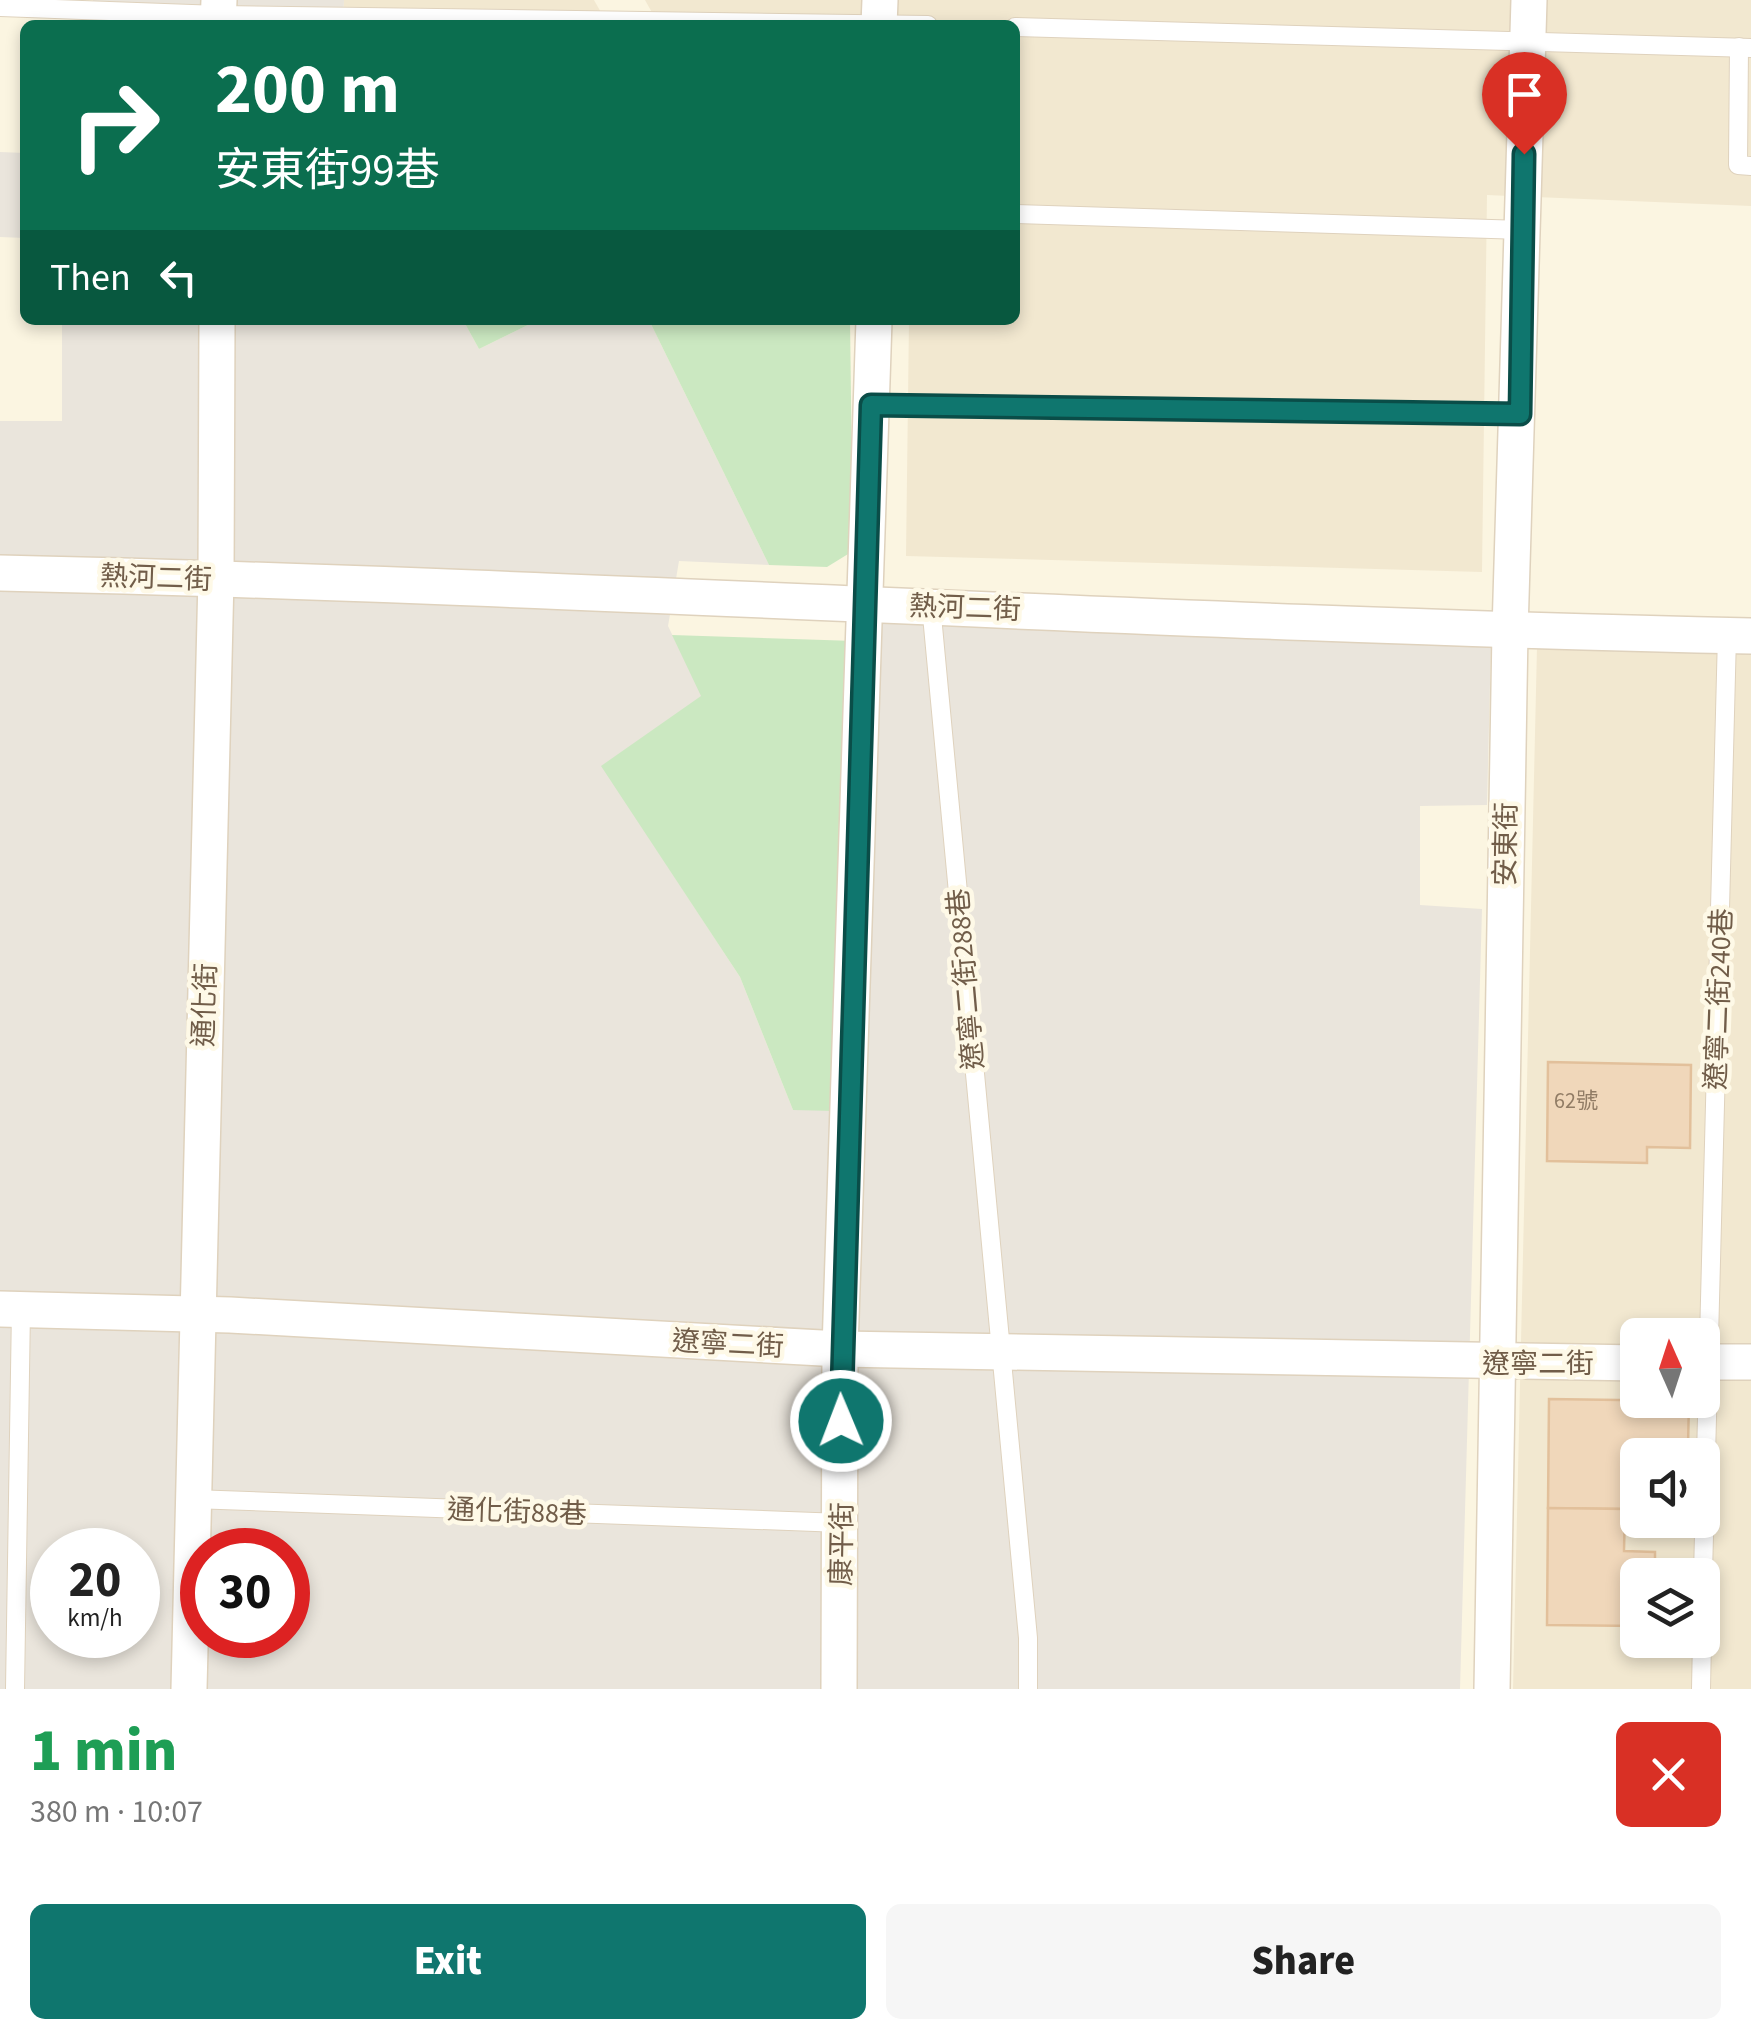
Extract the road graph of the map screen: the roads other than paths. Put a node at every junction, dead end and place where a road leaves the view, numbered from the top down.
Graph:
1 (1529, 0) edge
2 (0, 7) edge
3 (219, 13) edge
4 (639, 20) edge
5 (1020, 27) edge
6 (1526, 40) junction
7 (1745, 48) edge
8 (1751, 166) edge
9 (1020, 214) edge
10 (1523, 230) junction
11 (217, 325) edge
12 (874, 325) edge
13 (871, 405) junction
14 (1520, 414) junction
15 (0, 573) edge
16 (216, 578) junction
17 (866, 604) junction
18 (931, 606) junction
19 (1510, 632) junction
20 (1739, 636) edge
21 (11, 1309) edge
22 (195, 1314) junction
23 (1707, 1318) edge
24 (840, 1349) junction
25 (999, 1353) junction
26 (1620, 1362) edge
27 (1720, 1362) edge
28 (1751, 1362) edge
29 (1494, 1364) junction
30 (1704, 1418) edge
31 (192, 1499) junction
32 (842, 1523) junction
33 (1703, 1558) edge
34 (1702, 1658) edge
35 (16, 1689) edge
36 (189, 1689) edge
37 (839, 1689) edge
38 (1028, 1689) edge
39 (1492, 1689) edge
40 (1701, 1689) edge

1 - 6 street, 安東街
2 - 3 lane
3 - 4 lane
5 - 6 lane
6 - 7 lane
6 - 10 street, 安東街
7 - 8 lane
9 - 10 lane
10 - 14 street, 安東街
11 - 16 street, 通化街
12 - 13 street, 康平街
13 - 14 lane
13 - 17 street, 康平街
14 - 19 street, 安東街
15 - 16 street, 熱河二街
16 - 17 street, 熱河二街
16 - 22 street, 通化街
17 - 18 street, 熱河二街
17 - 24 street, 康平街
18 - 19 street, 熱河二街
18 - 25 lane, 遼寧二街288巷
19 - 20 street, 熱河二街
19 - 29 street, 安東街
20 - 23 lane, 遼寧二街240巷
21 - 22 street, 遼寧二街
21 - 35 lane
22 - 24 street, 遼寧二街
22 - 31 street, 通化街
24 - 25 street, 遼寧二街
24 - 32 street, 康平街
25 - 29 street, 遼寧二街
25 - 38 lane, 遼寧二街288巷
26 - 29 street, 遼寧二街
27 - 28 street
29 - 39 street, 安東街
30 - 33 lane, 遼寧二街240巷
31 - 32 lane, 通化街88巷
31 - 36 street, 通化街
32 - 37 street, 康平街
34 - 40 lane

